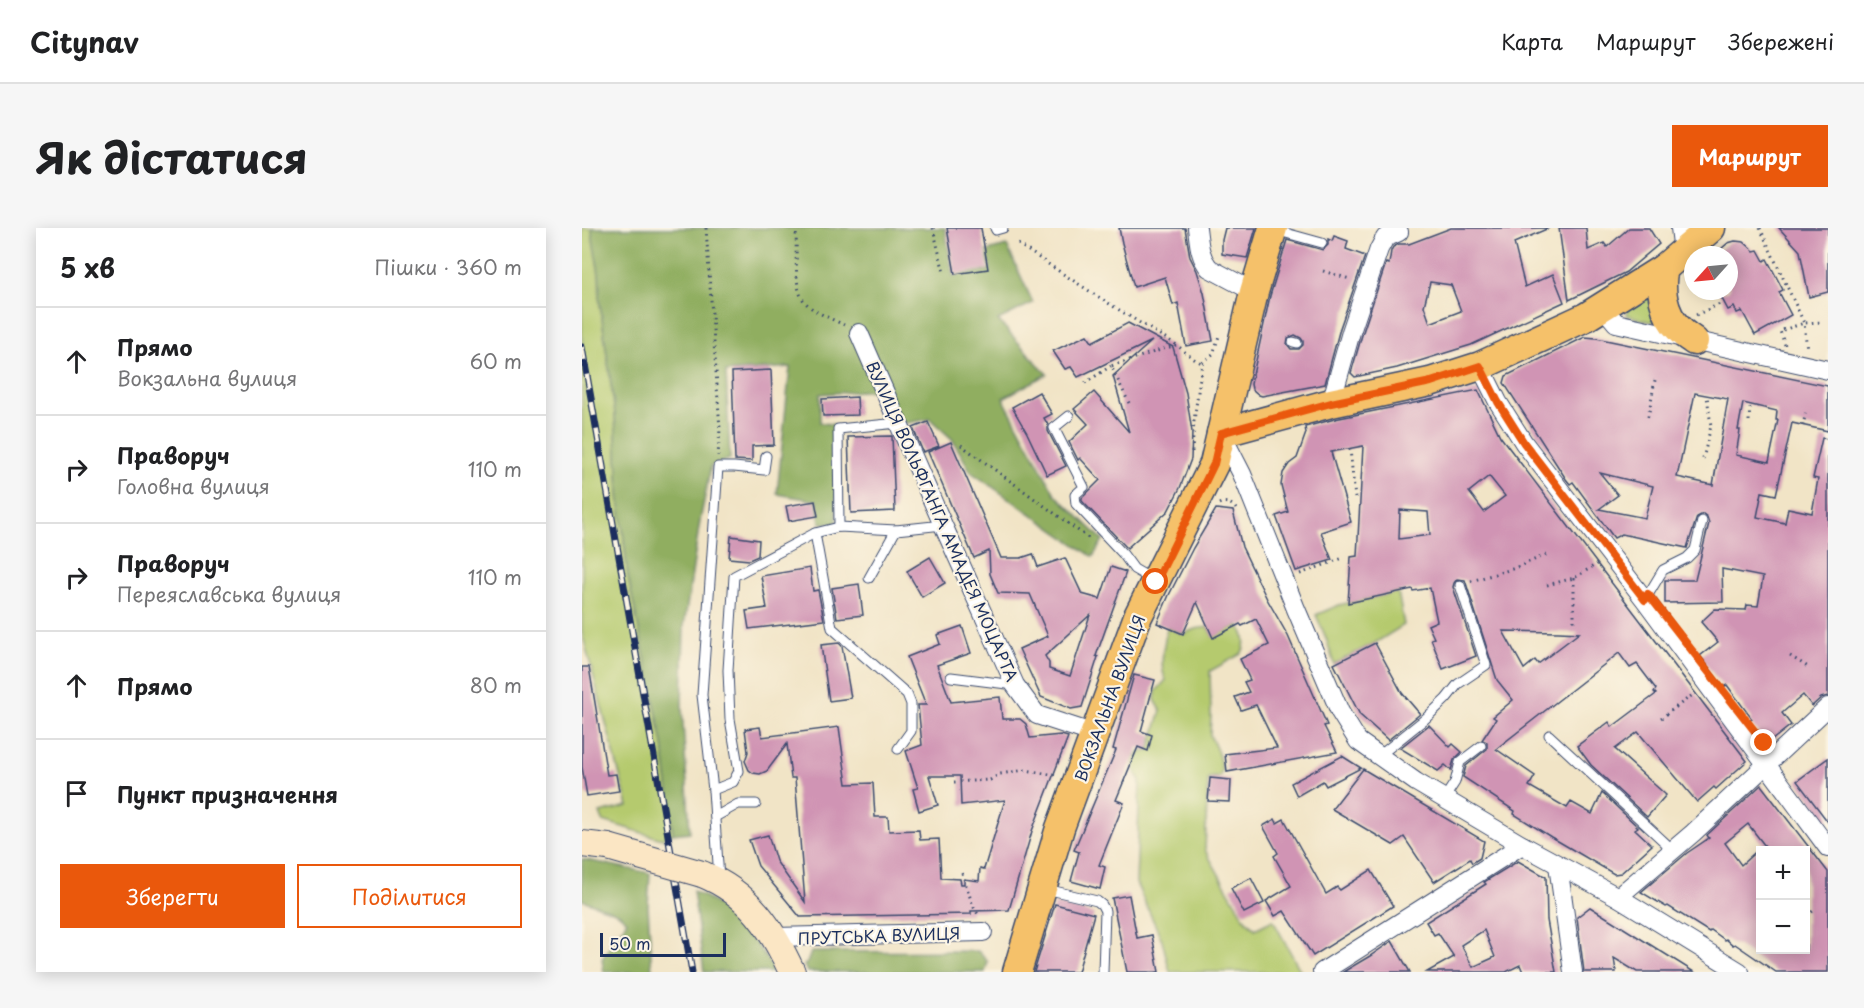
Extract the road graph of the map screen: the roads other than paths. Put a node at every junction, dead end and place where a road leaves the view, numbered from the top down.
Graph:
1 (995, 228) edge
2 (1003, 228) edge
3 (1197, 228) edge
4 (1711, 228) edge
5 (1273, 229) edge
6 (1402, 229) edge
7 (1322, 243) dead end
8 (1676, 250) edge
9 (1254, 292) junction
10 (1602, 306) junction
11 (1695, 328) junction
12 (859, 333) road end
13 (1480, 366) junction
14 (1828, 370) edge
15 (1331, 403) junction
16 (1069, 416) dead end
17 (898, 423) junction
18 (1221, 433) junction
19 (766, 456) dead end
20 (1702, 521) dead end
21 (943, 525) junction
22 (839, 527) junction
23 (897, 530) junction
24 (815, 533) junction
25 (869, 578) dead end
26 (1156, 582) junction
27 (1460, 585) road end
28 (1645, 600) junction
29 (951, 677) dead end
30 (1015, 685) junction
31 (1828, 707) edge
32 (1095, 734) junction
33 (1549, 735) dead end
34 (1481, 746) dead end
35 (898, 749) dead end
36 (1379, 756) junction
37 (1765, 764) junction
38 (713, 790) junction
39 (1444, 799) junction
40 (756, 804) dead end
41 (715, 818) junction
42 (582, 844) edge
43 (1522, 845) junction
44 (1828, 848) edge
45 (1673, 850) junction
46 (1558, 865) junction
47 (711, 878) junction
48 (1042, 888) junction
49 (1618, 897) junction
50 (982, 927) road end
51 (775, 936) junction
52 (792, 972) edge
53 (1017, 972) edge
54 (1103, 972) edge
55 (1322, 972) edge
56 (1573, 972) edge
57 (1740, 972) edge

1 - 2 lane
3 - 9 street
4 - 8 main road
5 - 7 lane
5 - 9 main road, ВОКЗАЛЬНА ВУЛИЦЯ
6 - 15 street
8 - 10 main road
8 - 11 main road
9 - 18 main road, ВОКЗАЛЬНА ВУЛИЦЯ
10 - 11 street
10 - 13 main road
11 - 14 street
12 - 17 street, ВУЛИЦЯ ВОЛЬФГАНГА АМАДЕЯ МОЦАРТА
13 - 15 main road
13 - 28 street
15 - 18 main road
16 - 26 lane
17 - 21 street, ВУЛИЦЯ ВОЛЬФГАНГА АМАДЕЯ МОЦАРТА
17 - 22 lane
18 - 26 main road, ВОКЗАЛЬНА ВУЛИЦЯ
18 - 36 street
19 - 38 lane
20 - 28 lane
21 - 23 lane
21 - 30 street, ВУЛИЦЯ ВОЛЬФГАНГА АМАДЕЯ МОЦАРТА
22 - 23 lane
22 - 24 lane
23 - 25 lane
24 - 35 lane
24 - 38 lane
26 - 32 main road, ВОКЗАЛЬНА ВУЛИЦЯ
27 - 36 lane
28 - 37 street
29 - 30 lane
30 - 32 street, ВУЛИЦЯ ВОЛЬФГАНГА АМАДЕЯ МОЦАРТА
31 - 37 street
32 - 48 main road, ВОКЗАЛЬНА ВУЛИЦЯ
33 - 45 lane
34 - 39 lane
36 - 39 street
37 - 44 street
37 - 45 street
38 - 41 lane
39 - 43 street
40 - 41 lane
41 - 47 lane
42 - 47 street, ПРУТСЬКА ВУЛИЦЯ, bridge
43 - 46 street
43 - 55 street
45 - 49 street
46 - 49 street
46 - 56 street
47 - 51 street, ПРУТСЬКА ВУЛИЦЯ
48 - 53 main road, ВОКЗАЛЬНА ВУЛИЦЯ
48 - 54 lane
49 - 57 street
50 - 51 street, ПРУТСЬКА ВУЛИЦЯ
51 - 52 street, ПРУТСЬКА ВУЛИЦЯ

